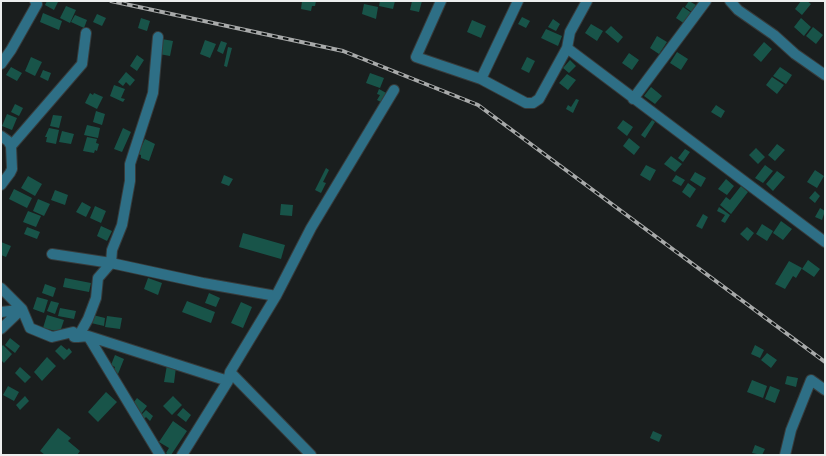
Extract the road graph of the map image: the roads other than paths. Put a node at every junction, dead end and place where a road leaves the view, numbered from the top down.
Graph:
1 (36, 1) edge
2 (441, 1) edge
3 (518, 1) edge
4 (586, 1) edge
5 (706, 1) edge
6 (730, 1) edge
7 (86, 33) dead end
8 (158, 37) dead end
9 (567, 48) junction
10 (1, 64) edge
11 (825, 76) edge
12 (481, 79) junction
13 (394, 90) dead end
14 (633, 99) junction
15 (1, 136) edge
16 (11, 146) junction
17 (1, 185) edge
18 (825, 242) edge
19 (52, 254) dead end
20 (111, 262) junction
21 (1, 288) edge
22 (276, 296) junction
23 (20, 310) junction
24 (1, 312) edge
25 (1, 329) edge
26 (83, 336) junction
27 (229, 376) junction
28 (825, 390) edge
29 (160, 455) edge
30 (182, 455) edge
31 (311, 455) edge
32 (785, 455) edge

1 - 10 street
2 - 12 street
3 - 12 street
4 - 9 street
5 - 14 street
6 - 11 street
7 - 16 street
8 - 20 street
9 - 12 street
9 - 14 street
13 - 22 street
14 - 18 street
15 - 16 street
16 - 17 street
19 - 20 street
20 - 22 street
20 - 26 street
21 - 23 street
22 - 27 street
23 - 24 street
23 - 25 street
23 - 26 street
26 - 27 street
26 - 29 street
27 - 30 street
27 - 31 street
28 - 32 street

